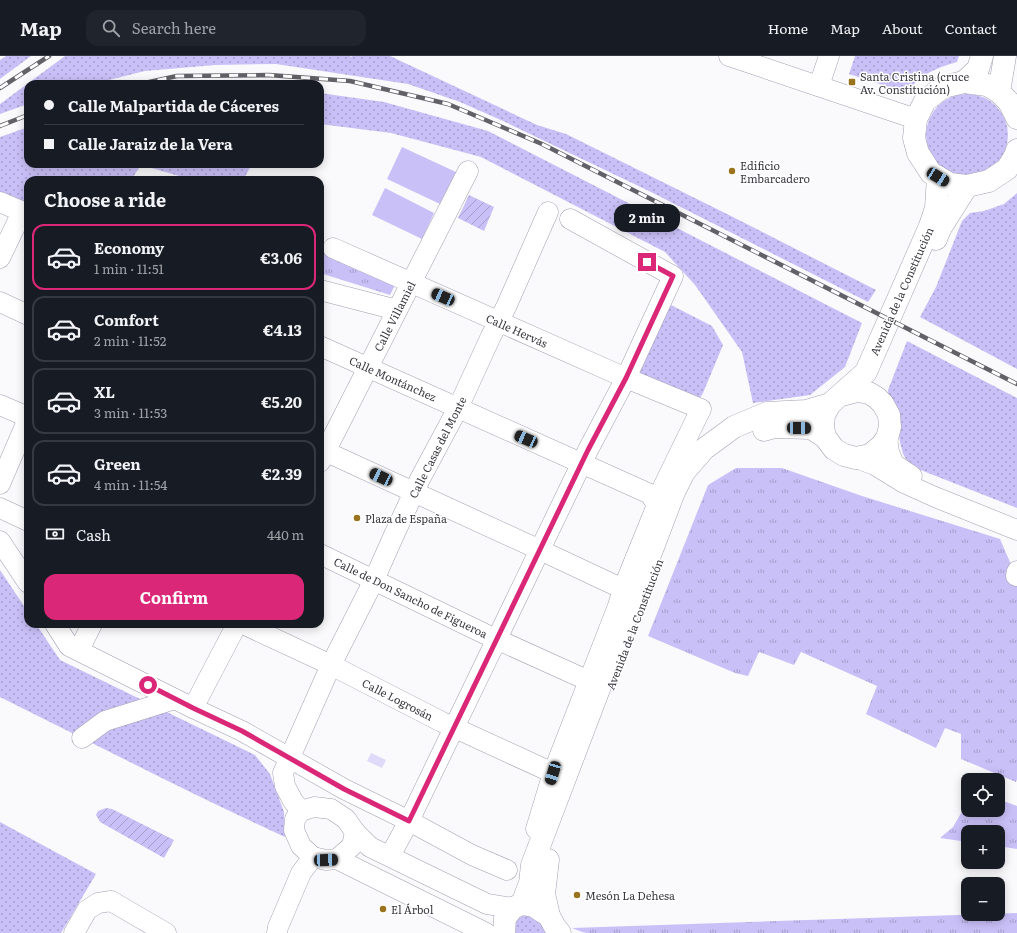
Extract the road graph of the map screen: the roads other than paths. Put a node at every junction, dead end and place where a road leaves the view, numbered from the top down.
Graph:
1 (730, 56) edge
2 (829, 56) edge
3 (982, 56) edge
4 (1005, 56) edge
5 (964, 82) junction
6 (819, 86) junction
7 (999, 92) junction
8 (1017, 118) edge
9 (916, 119) junction
10 (1017, 151) edge
11 (468, 170) dead end
12 (938, 177) junction
13 (966, 186) junction
14 (0, 202) edge
15 (548, 212) dead end
16 (24, 213) edge
17 (24, 215) edge
18 (570, 219) dead end
19 (333, 248) dead end
20 (0, 258) edge
21 (411, 283) junction
22 (324, 291) edge
23 (0, 302) edge
24 (397, 310) junction
25 (24, 311) edge
26 (498, 322) junction
27 (324, 348) edge
28 (368, 367) junction
29 (626, 378) junction
30 (877, 398) junction
31 (835, 399) junction
32 (0, 405) edge
33 (458, 408) junction
34 (24, 416) edge
35 (24, 427) edge
36 (825, 437) junction
37 (887, 438) junction
38 (324, 450) edge
39 (324, 455) edge
40 (856, 458) junction
41 (582, 463) junction
42 (0, 484) edge
43 (663, 487) dead end
44 (414, 493) junction
45 (657, 506) joint
46 (0, 508) edge
47 (24, 519) edge
48 (1016, 528) edge
49 (0, 541) edge
50 (540, 550) junction
51 (324, 556) edge
52 (1017, 571) edge
53 (1017, 574) edge
54 (24, 577) edge
55 (374, 580) junction
56 (623, 589) junction
57 (58, 628) edge
58 (90, 628) edge
59 (235, 628) edge
60 (251, 628) edge
61 (497, 639) junction
62 (79, 650) junction
63 (331, 666) junction
64 (589, 681) junction
65 (176, 699) junction
66 (193, 708) junction
67 (454, 727) junction
68 (82, 738) dead end
69 (290, 758) junction
70 (553, 773) junction
71 (301, 812) junction
72 (409, 821) junction
73 (355, 832) junction
74 (390, 856) junction
75 (313, 857) junction
76 (336, 859) junction
77 (532, 865) junction
78 (507, 870) dead end
79 (517, 906) junction
80 (555, 925) edge
81 (74, 933) edge
82 (166, 933) edge
83 (277, 933) edge
84 (486, 933) edge
85 (504, 933) edge

1 - 6 street
2 - 6 street
3 - 5 main road
4 - 7 main road
5 - 7 main road
5 - 9 main road
6 - 9 street
7 - 8 main road
9 - 12 main road
10 - 13 main road
11 - 21 street, Calle Villamiel
12 - 13 main road
12 - 31 main road, Avenida de la Constitución
13 - 30 main road, Avenida de la Constitución
14 - 16 street
15 - 26 street, Calle Casas del Monte
17 - 20 street
18 - 29 street
19 - 21 street, Calle Hervás
21 - 24 street, Calle Villamiel
21 - 26 street, Calle Hervás
22 - 24 street
23 - 25 street
24 - 28 street, Calle Villamiel
26 - 29 street, Calle Hervás
26 - 33 street, Calle Casas del Monte
27 - 28 street, Calle Montánchez
28 - 33 street, Calle Montánchez
28 - 38 street, Calle Villamiel
29 - 41 street
29 - 43 street, Calle Hervás
30 - 31 main road
30 - 37 main road
31 - 36 main road
31 - 77 main road, Avenida de la Constitución
32 - 34 street
33 - 41 street, Calle Montánchez
33 - 44 street, Calle Casas del Monte
35 - 42 street
36 - 40 main road
36 - 80 main road, Avenida de la Constitución
37 - 40 main road
37 - 48 street
39 - 44 street
40 - 48 street
41 - 45 street, Calle Montánchez
41 - 50 street
44 - 50 street
44 - 55 street, Calle Casas del Monte
45 - 56 street, Avenida de la Constitución
46 - 47 street
49 - 54 street
50 - 56 street
50 - 61 street
51 - 55 street, Calle de Don Sancho de Figueroa
52 - 53 street
55 - 61 street, Calle de Don Sancho de Figueroa
55 - 63 street, Calle Casas del Monte
56 - 64 street, Avenida de la Constitución
57 - 62 street
58 - 62 street
59 - 66 street
60 - 63 street, Calle Logrosán
61 - 64 street, Calle de Don Sancho de Figueroa
61 - 67 street
62 - 65 street
63 - 67 street, Calle Logrosán
63 - 69 street, Calle Casas del Monte
64 - 70 street, Avenida de la Constitución
65 - 66 street
65 - 68 street
66 - 69 street
67 - 70 street, Calle Logrosán
67 - 72 street
69 - 71 street, Calle Casas del Monte
69 - 72 street
70 - 77 street, Avenida de la Constitución
71 - 73 street
71 - 75 street
72 - 74 street
72 - 78 street
73 - 74 street
73 - 76 street
74 - 79 street
75 - 76 street
75 - 83 street
76 - 84 street
77 - 79 main road, Avenida de la Constitución
79 - 80 main road
79 - 85 main road, Avenida de la Constitución
81 - 82 street

